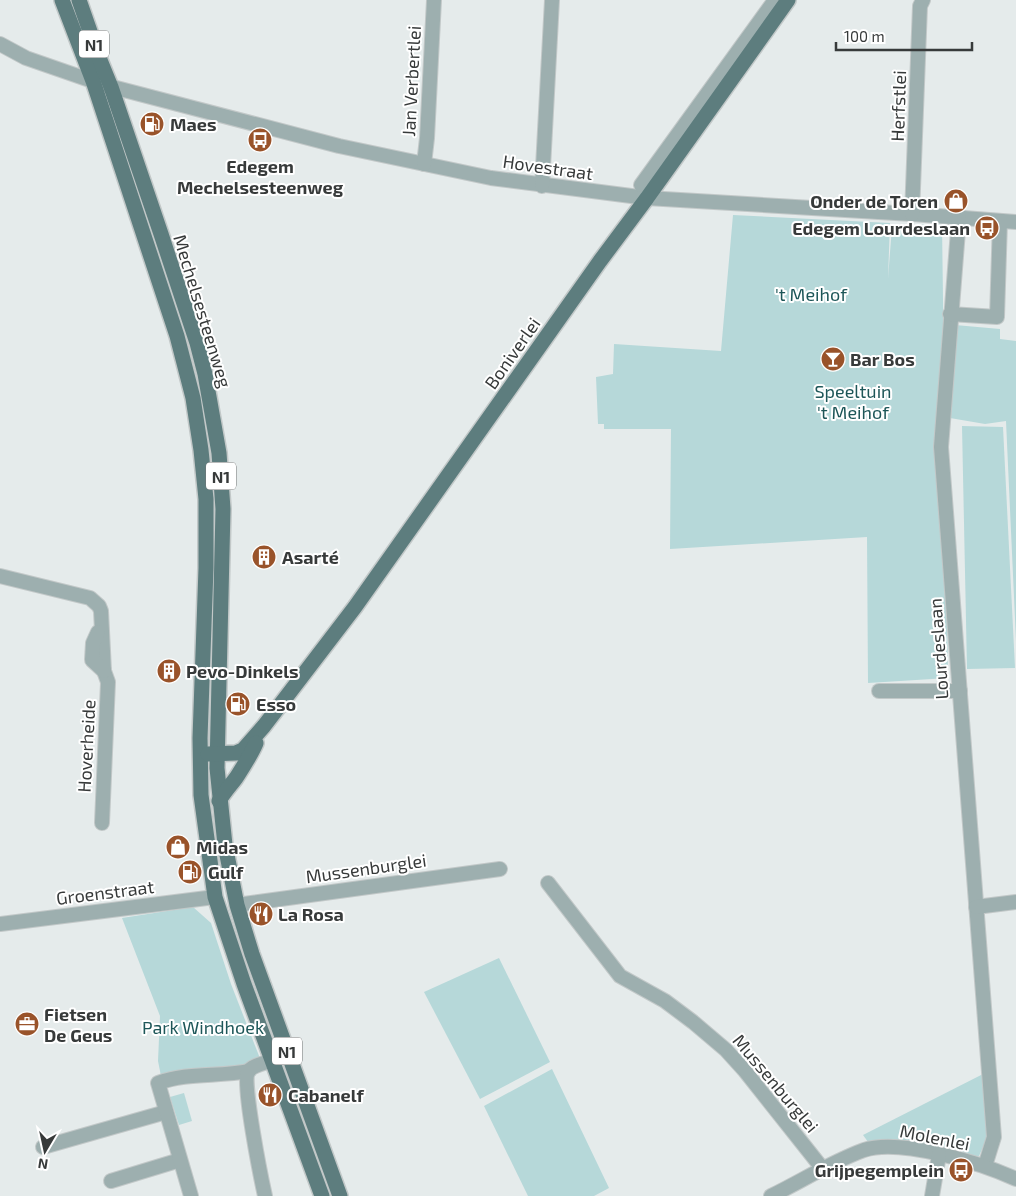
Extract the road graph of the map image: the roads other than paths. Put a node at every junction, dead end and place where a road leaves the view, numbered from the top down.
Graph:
1 (62, 0) edge
2 (79, 0) edge
3 (434, 0) edge
4 (552, 0) edge
5 (774, 0) edge
6 (788, 0) edge
7 (923, 0) edge
8 (0, 44) edge
9 (102, 84) junction
10 (424, 164) junction
11 (641, 184) dead end
12 (542, 186) junction
13 (647, 198) junction
14 (912, 214) junction
15 (959, 218) junction
16 (1000, 221) junction
17 (1016, 222) edge
18 (950, 314) junction
19 (0, 576) edge
20 (960, 690) junction
21 (878, 691) dead end
22 (264, 726) junction
23 (200, 760) junction
24 (217, 761) junction
25 (245, 763) junction
26 (219, 801) junction
27 (102, 823) dead end
28 (500, 869) dead end
29 (548, 883) dead end
30 (215, 897) junction
31 (1016, 902) edge
32 (237, 905) junction
33 (976, 908) junction
34 (0, 924) edge
35 (273, 1060) junction
36 (249, 1072) junction
37 (166, 1112) junction
38 (43, 1147) dead end
39 (938, 1158) junction
40 (180, 1160) junction
41 (985, 1166) junction
42 (822, 1168) junction
43 (111, 1181) dead end
44 (1016, 1181) edge
45 (790, 1191) edge
46 (191, 1196) edge
47 (264, 1196) edge
48 (322, 1196) edge
49 (340, 1196) edge
50 (771, 1196) edge
51 (932, 1196) edge

1 - 9 main road, Mechelsesteenweg / N1
2 - 9 main road, Mechelsesteenweg / N1
3 - 10 street, Jan Verbertlei
4 - 12 street
5 - 11 street
6 - 13 main road, Boniverlei
7 - 14 street, Herfstlei
8 - 9 street, Hovestraat
9 - 10 street, Hovestraat
9 - 23 main road, Mechelsesteenweg / N1
9 - 24 main road, Mechelsesteenweg / N1
10 - 12 street, Hovestraat
12 - 13 street, Hovestraat
13 - 14 street, Hovestraat
13 - 22 main road, Boniverlei
14 - 15 street, Hovestraat
15 - 16 street, Hovestraat
15 - 18 street, Lourdeslaan
16 - 17 street, Hovestraat
16 - 18 street
18 - 20 street, Lourdeslaan
19 - 27 street, Hoverheide
20 - 21 street
20 - 33 street, Lourdeslaan
22 - 24 main road, Boniverlei
22 - 25 main road, Boniverlei
23 - 24 main road
23 - 30 main road, Mechelsesteenweg / N1
24 - 25 main road
24 - 26 main road, Mechelsesteenweg / N1
25 - 26 main road, Boniverlei
26 - 32 main road, Mechelsesteenweg / N1
28 - 32 street, Mussenburglei
29 - 42 street, Mussenburglei
30 - 34 street, Groenstraat
30 - 35 main road, Mechelsesteenweg / N1
31 - 33 street
32 - 49 main road, Mechelsesteenweg / N1
33 - 41 street, Lourdeslaan
35 - 36 street
35 - 48 main road, Mechelsesteenweg / N1
36 - 37 street
36 - 47 street
37 - 38 street
37 - 40 street
39 - 41 street, Molenlei
39 - 42 street
39 - 44 street
39 - 51 street
40 - 43 street
40 - 46 street
41 - 44 street, Molenlei
42 - 45 street
45 - 50 street

